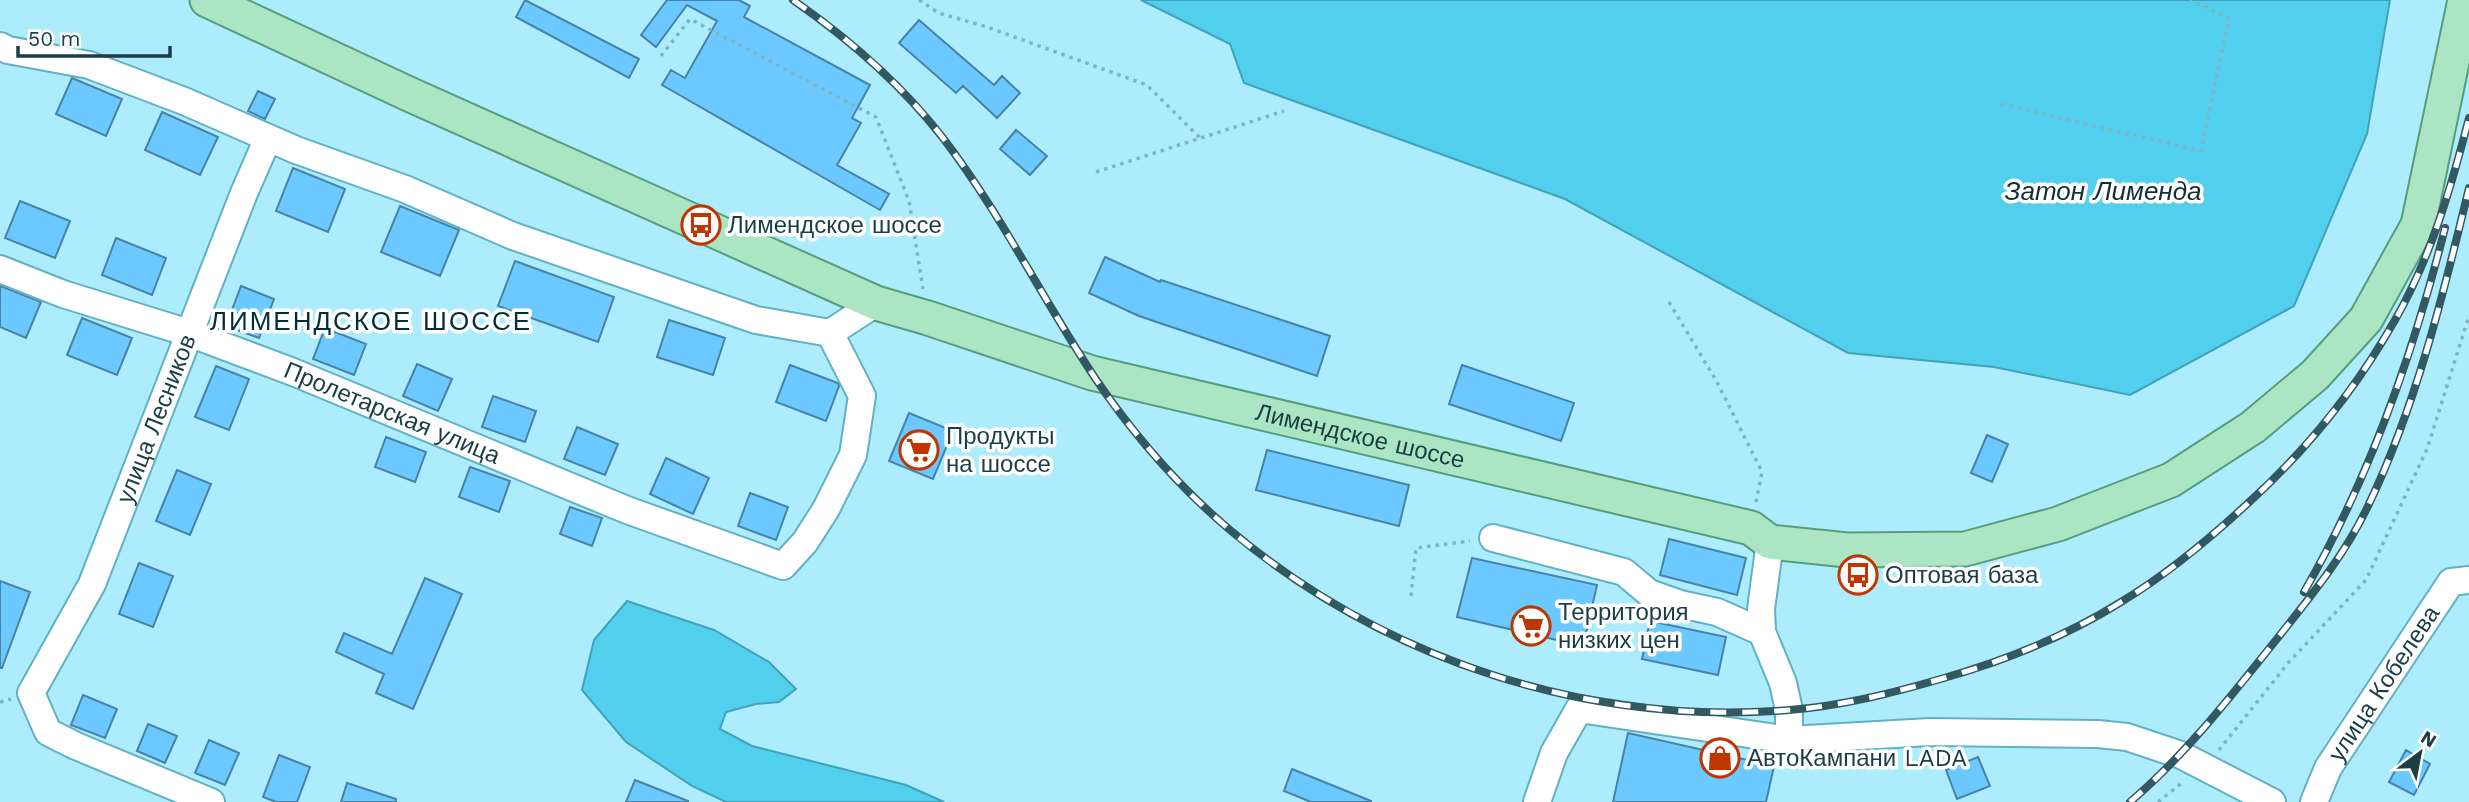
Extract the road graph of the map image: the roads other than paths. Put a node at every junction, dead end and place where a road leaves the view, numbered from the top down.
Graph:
1 (207, 0) edge
2 (2465, 0) edge
3 (0, 46) edge
4 (268, 138) junction
5 (0, 269) edge
6 (876, 303) junction
7 (189, 333) junction
8 (830, 333) junction
9 (1761, 535) junction
10 (1493, 538) road end
11 (2469, 580) edge
12 (1762, 632) junction
13 (1789, 740) junction
14 (211, 802) edge
15 (1537, 802) edge
16 (2272, 802) edge
17 (2314, 802) edge

1 - 6 main road, Лимендское шоссе
2 - 9 main road, Лимендское шоссе
3 - 4 street
4 - 7 street, улица Лесников
4 - 8 street
5 - 7 street, Пролетарская улица
6 - 8 street
6 - 9 main road, Лимендское шоссе
7 - 8 street, Пролетарская улица
7 - 14 street, улица Лесников
9 - 12 street
10 - 12 street
11 - 17 street, улица Кобелева
12 - 13 street
13 - 15 street
13 - 16 street

